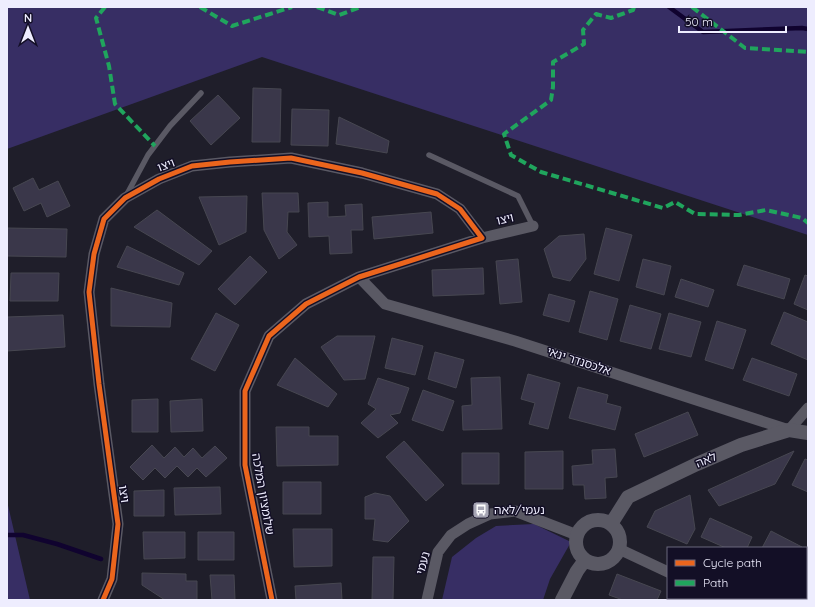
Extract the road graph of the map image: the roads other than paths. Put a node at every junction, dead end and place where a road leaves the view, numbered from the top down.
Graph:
1 (201, 93) dead end
2 (429, 155) dead end
3 (126, 198) junction
4 (533, 226) joint
5 (482, 238) junction
6 (359, 277) junction
7 (808, 408) edge
8 (789, 430) junction
9 (808, 433) edge
10 (611, 524) junction
11 (577, 535) junction
12 (619, 549) junction
13 (585, 560) junction
14 (667, 572) edge
15 (104, 600) edge
16 (272, 600) edge
17 (427, 600) edge
18 (562, 600) edge

1 - 3 lane
2 - 4 lane
3 - 5 street, ויצו
3 - 15 street, ויצו
4 - 5 street, ויצו
5 - 6 street, ויצו
6 - 8 street, אלכסנדר ינאי
6 - 16 street, שלומציון המלכה
7 - 8 street
8 - 9 street, אלכסנדר ינאי
8 - 10 street, לאה
10 - 11 street
10 - 12 street
11 - 13 street
11 - 17 street, נעמי
12 - 13 street
12 - 14 street
13 - 18 street

